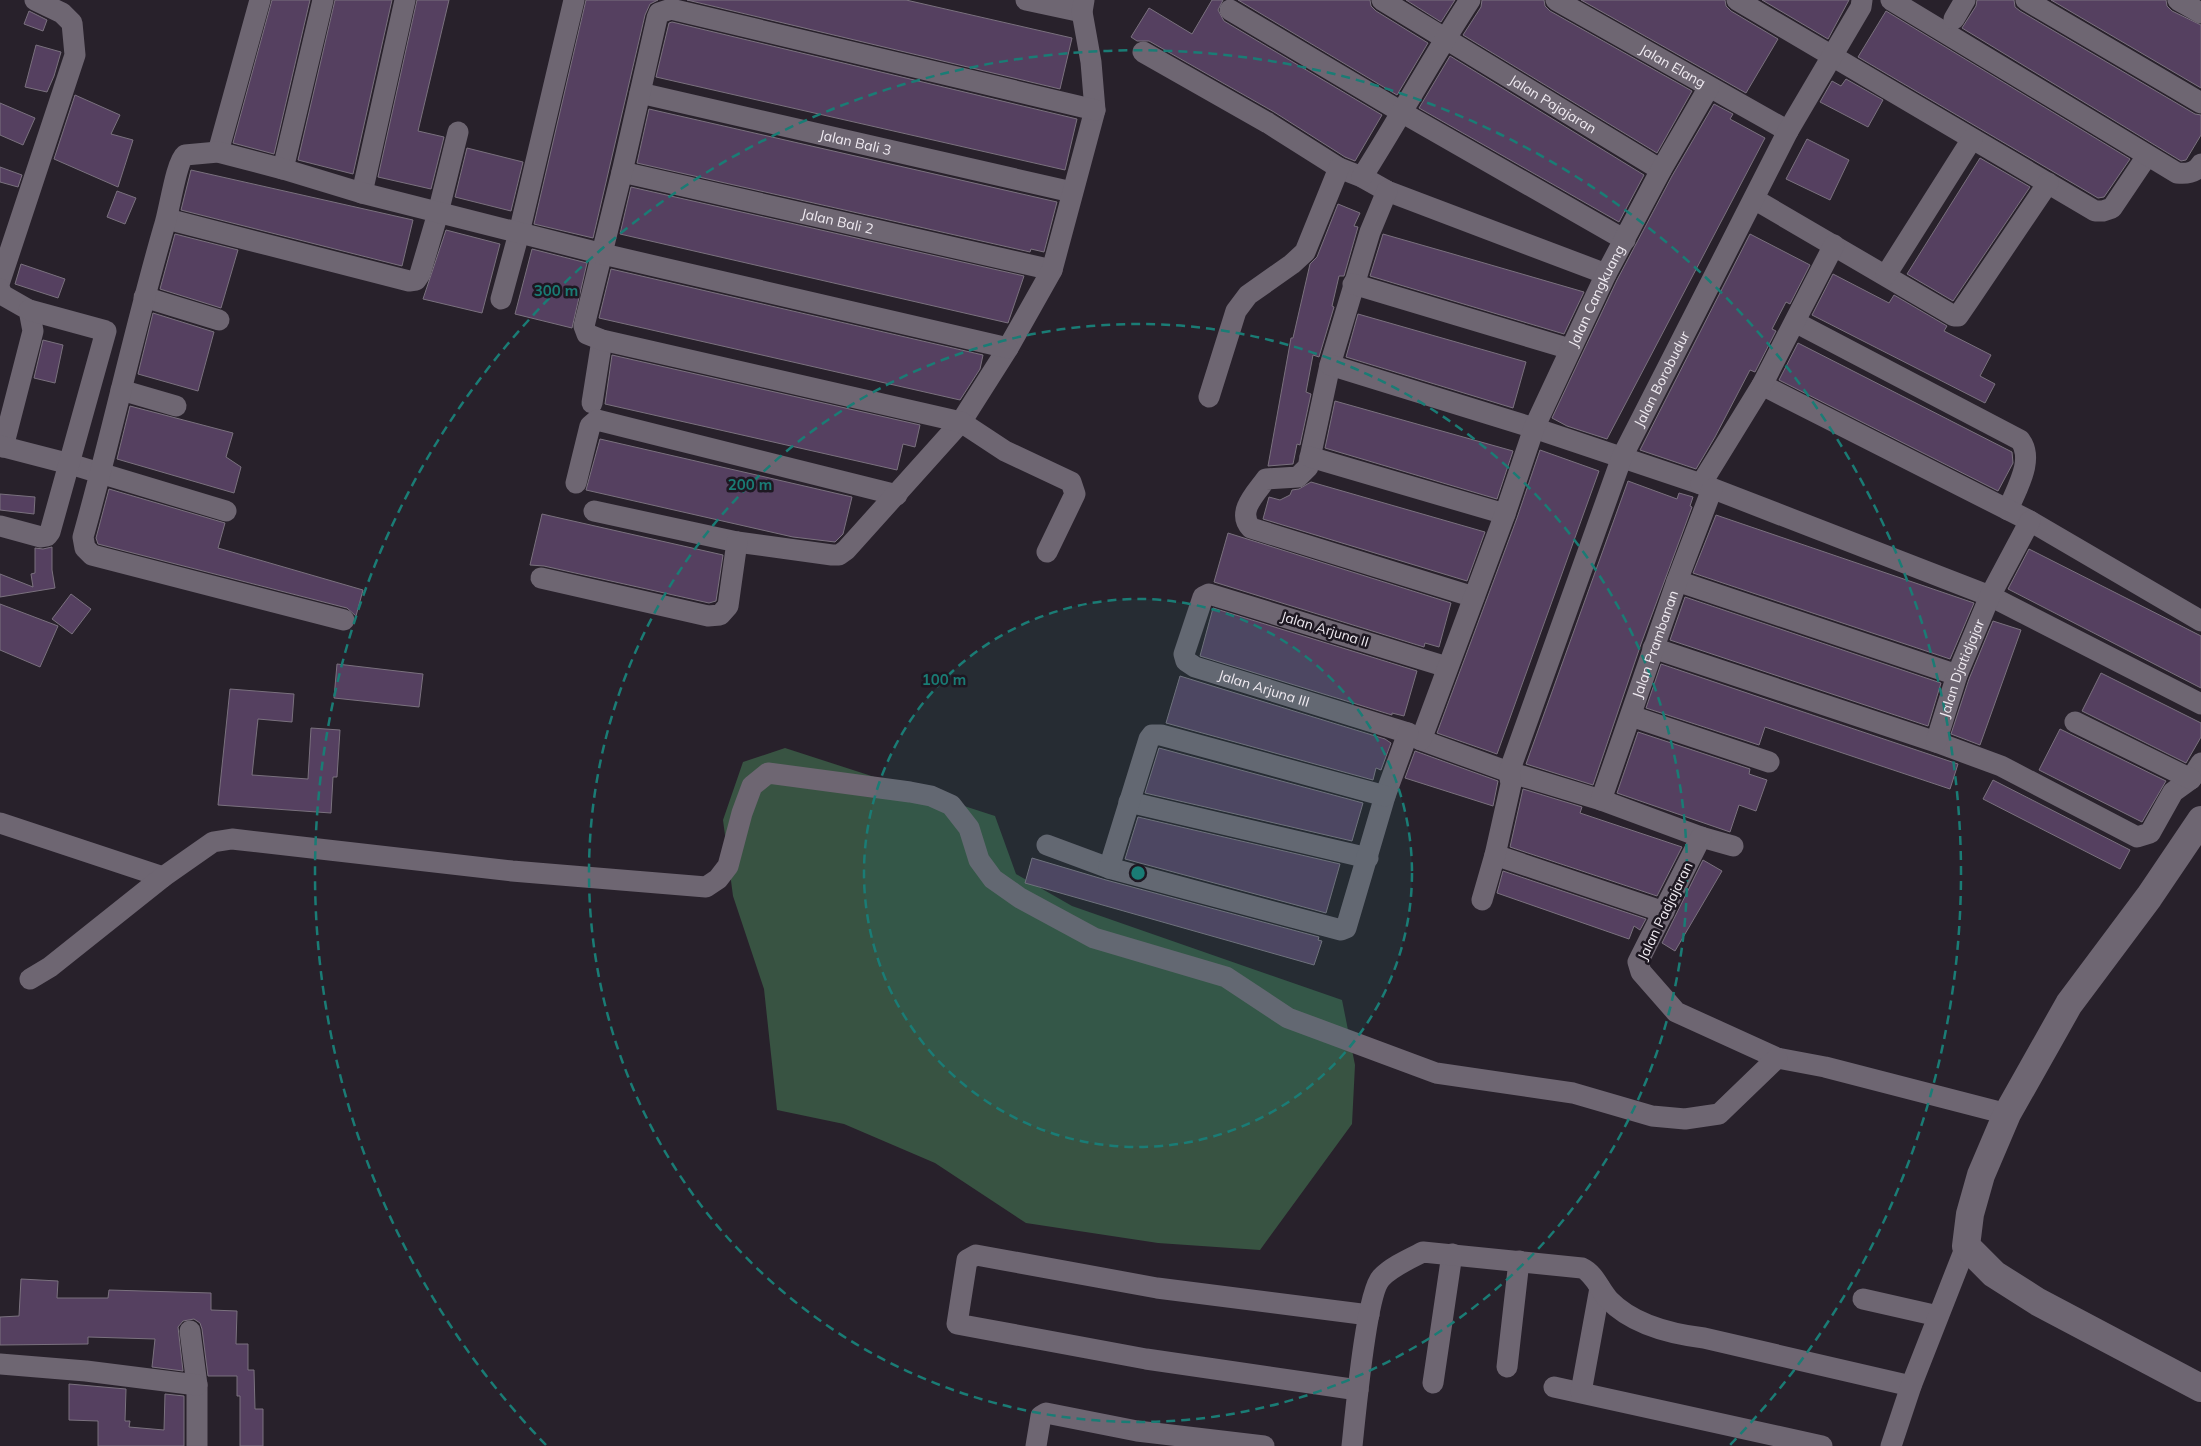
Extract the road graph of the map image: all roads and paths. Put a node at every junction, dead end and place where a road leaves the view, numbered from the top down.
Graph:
1 (35, 0) edge
2 (260, 0) edge
3 (323, 0) edge
4 (406, 0) edge
5 (574, 0) edge
6 (1026, 0) edge
7 (1382, 0) edge
8 (1470, 0) edge
9 (1556, 0) edge
10 (1737, 0) edge
11 (1891, 0) edge
12 (1965, 0) edge
13 (2026, 0) edge
14 (2178, 0) edge
15 (1865, 2) edge
16 (1083, 6) edge
17 (1230, 10) dead end
18 (2201, 13) edge
19 (1954, 19) dead end
20 (1444, 39) junction
21 (1143, 52) dead end
22 (1831, 56) junction
23 (1709, 86) junction
24 (640, 93) junction
25 (2201, 103) edge
26 (1095, 110) junction
27 (1403, 113) junction
28 (1788, 131) junction
29 (458, 132) dead end
30 (1972, 139) junction
31 (218, 152) junction
32 (2147, 156) junction
33 (2201, 164) edge
34 (1339, 168) junction
35 (284, 169) junction
36 (1661, 170) junction
37 (622, 172) junction
38 (1362, 177) junction
39 (2048, 183) junction
40 (1387, 191) junction
41 (1072, 192) junction
42 (362, 193) junction
43 (1754, 198) junction
44 (438, 213) junction
45 (167, 220) junction
46 (518, 234) junction
47 (1625, 240) junction
48 (1834, 245) junction
49 (603, 254) junction
50 (1052, 270) junction
51 (1606, 274) junction
52 (1886, 275) junction
53 (0, 281) edge
54 (1354, 284) junction
55 (0, 289) edge
56 (144, 297) junction
57 (501, 299) dead end
58 (29, 310) junction
59 (219, 320) dead end
60 (1795, 322) junction
61 (602, 340) junction
62 (1008, 348) junction
63 (1570, 349) junction
64 (1330, 366) junction
65 (1762, 386) junction
66 (121, 390) junction
67 (1209, 397) dead end
68 (592, 403) dead end
69 (176, 406) dead end
70 (961, 422) junction
71 (1534, 428) junction
72 (2, 446) edge
73 (1310, 457) junction
74 (1622, 457) junction
75 (70, 464) junction
76 (100, 474) junction
77 (576, 483) dead end
78 (1706, 486) junction
79 (897, 495) junction
80 (2008, 510) junction
81 (226, 511) dead end
82 (594, 511) dead end
83 (1505, 514) junction
84 (2030, 520) junction
85 (0, 526) edge
86 (737, 542) junction
87 (1046, 552) dead end
88 (541, 578) dead end
89 (1677, 581) junction
90 (1990, 596) junction
91 (1203, 597) joint
92 (1474, 597) junction
93 (344, 620) dead end
94 (2201, 621) edge
95 (1653, 648) junction
96 (1447, 667) junction
97 (1957, 675) junction
98 (2201, 704) edge
99 (1631, 716) junction
100 (2075, 722) dead end
101 (1414, 737) junction
102 (1936, 742) junction
103 (1770, 762) dead end
104 (2196, 771) edge
105 (1509, 772) junction
106 (1385, 796) junction
107 (1601, 800) junction
108 (1129, 802) junction
109 (2201, 820) edge
110 (0, 823) edge
111 (1701, 837) junction
112 (1047, 845) dead end
113 (1733, 846) dead end
114 (1495, 855) junction
115 (1368, 858) junction
116 (1109, 868) junction
117 (163, 878) junction
118 (1482, 900) dead end
119 (1664, 912) junction
120 (30, 979) dead end
121 (1777, 1058) junction
122 (2007, 1114) junction
123 (1966, 1246) junction
124 (1452, 1254) junction
125 (1519, 1261) junction
126 (1600, 1288) junction
127 (1863, 1299) dead end
128 (1369, 1315) junction
129 (1938, 1316) junction
130 (190, 1332) dead end
131 (0, 1364) edge
132 (1507, 1367) dead end
133 (1433, 1383) dead end
134 (197, 1385) junction
135 (1911, 1386) junction
136 (1554, 1387) dead end
137 (2201, 1388) edge
138 (1358, 1390) junction
139 (1581, 1392) junction
140 (197, 1446) edge
141 (1036, 1446) edge
142 (1264, 1446) edge
143 (1352, 1446) edge
144 (1822, 1446) edge
145 (1891, 1446) edge

1 - 53 street
2 - 31 street
3 - 35 street
4 - 42 street
5 - 46 street
6 - 16 street
7 - 20 street, Jalan Pajajaran
8 - 20 street
9 - 23 street, Jalan Elang
10 - 22 street
11 - 32 street
12 - 19 street
13 - 25 street
14 - 18 street
15 - 22 street, Jalan Borobudur
16 - 26 street
17 - 27 street
20 - 27 street
20 - 36 street, Jalan Pajajaran
21 - 34 street
22 - 28 street, Jalan Borobudur
22 - 30 street
23 - 28 street, Jalan Elang
23 - 36 street, Jalan Cangkuang
24 - 26 street
24 - 37 street
24 - 41 street, Jalan Bali 3
26 - 41 street
27 - 38 street
27 - 47 street
28 - 43 street, Jalan Borobudur
29 - 44 street
30 - 39 street
30 - 52 street
31 - 35 street
31 - 45 street
32 - 33 street
32 - 39 street
34 - 38 street
34 - 67 street
35 - 42 street
36 - 47 street, Jalan Cangkuang
37 - 49 street
37 - 50 street, Jalan Bali 2
38 - 40 street
39 - 52 street
40 - 51 street
40 - 54 street
41 - 50 street
42 - 44 street
43 - 48 street
43 - 74 street, Jalan Borobudur
44 - 45 street
44 - 46 street
45 - 56 street
46 - 49 street
46 - 57 street
47 - 51 street, Jalan Cangkuang
48 - 52 street
48 - 60 street, Jalan Prambanan
49 - 61 street
49 - 62 street
50 - 62 street
51 - 63 street, Jalan Cangkuang
54 - 63 street
54 - 64 street
55 - 58 street
56 - 59 street
56 - 66 street
58 - 72 street
58 - 75 street
60 - 65 street, Jalan Prambanan
60 - 80 street
61 - 68 street
61 - 70 street
62 - 70 street
63 - 71 street, Jalan Cangkuang
64 - 71 street
64 - 73 street
65 - 78 street, Jalan Prambanan
65 - 80 street
66 - 69 street
66 - 76 street
70 - 79 street
70 - 87 street
71 - 74 street
71 - 83 street, Jalan Cangkuang
72 - 75 street
73 - 83 street
73 - 92 street
74 - 78 street
74 - 105 street, Jalan Borobudur
75 - 76 street
75 - 85 street
76 - 81 street
76 - 93 street
77 - 79 street
78 - 89 street, Jalan Prambanan
78 - 90 street
79 - 86 street
80 - 84 street
82 - 86 street
83 - 92 street, Jalan Cangkuang
84 - 90 street, Jalan Djatidjajar
84 - 94 street
86 - 88 street
89 - 95 street, Jalan Prambanan
89 - 97 street
90 - 97 street, Jalan Djatidjajar
90 - 98 street
91 - 96 street, Jalan Arjuna II
91 - 101 street, Jalan Arjuna III
92 - 96 street, Jalan Cangkuang
95 - 99 street, Jalan Prambanan
95 - 102 street
96 - 101 street, Jalan Cangkuang
97 - 102 street, Jalan Djatidjajar
99 - 103 street
99 - 107 street, Jalan Prambanan
100 - 104 street
101 - 105 street
101 - 106 street, Jalan Cangkuang
102 - 104 street
105 - 107 street
105 - 114 street, Jalan Borobudur
106 - 108 street
106 - 115 street, Jalan Cangkuang
107 - 111 street
108 - 115 street
108 - 116 street
109 - 122 street
110 - 117 street
111 - 113 street
111 - 119 street, Jalan Padjajaran
112 - 116 street
114 - 118 street, Jalan Borobudur
114 - 119 street
115 - 116 street, Jalan Cangkuang
117 - 120 street
117 - 121 street
119 - 121 street, Jalan Padjajaran
121 - 122 street, Jalan Padjajaran
122 - 123 street
123 - 129 street
123 - 137 street
124 - 125 street
124 - 128 street
124 - 133 street
125 - 126 street
125 - 132 street
126 - 135 street
126 - 139 street
127 - 129 street
128 - 138 street
128 - 138 street
129 - 135 street
130 - 134 street
131 - 134 street
134 - 140 street
135 - 145 street
136 - 139 street
138 - 143 street
139 - 144 street
141 - 142 street

